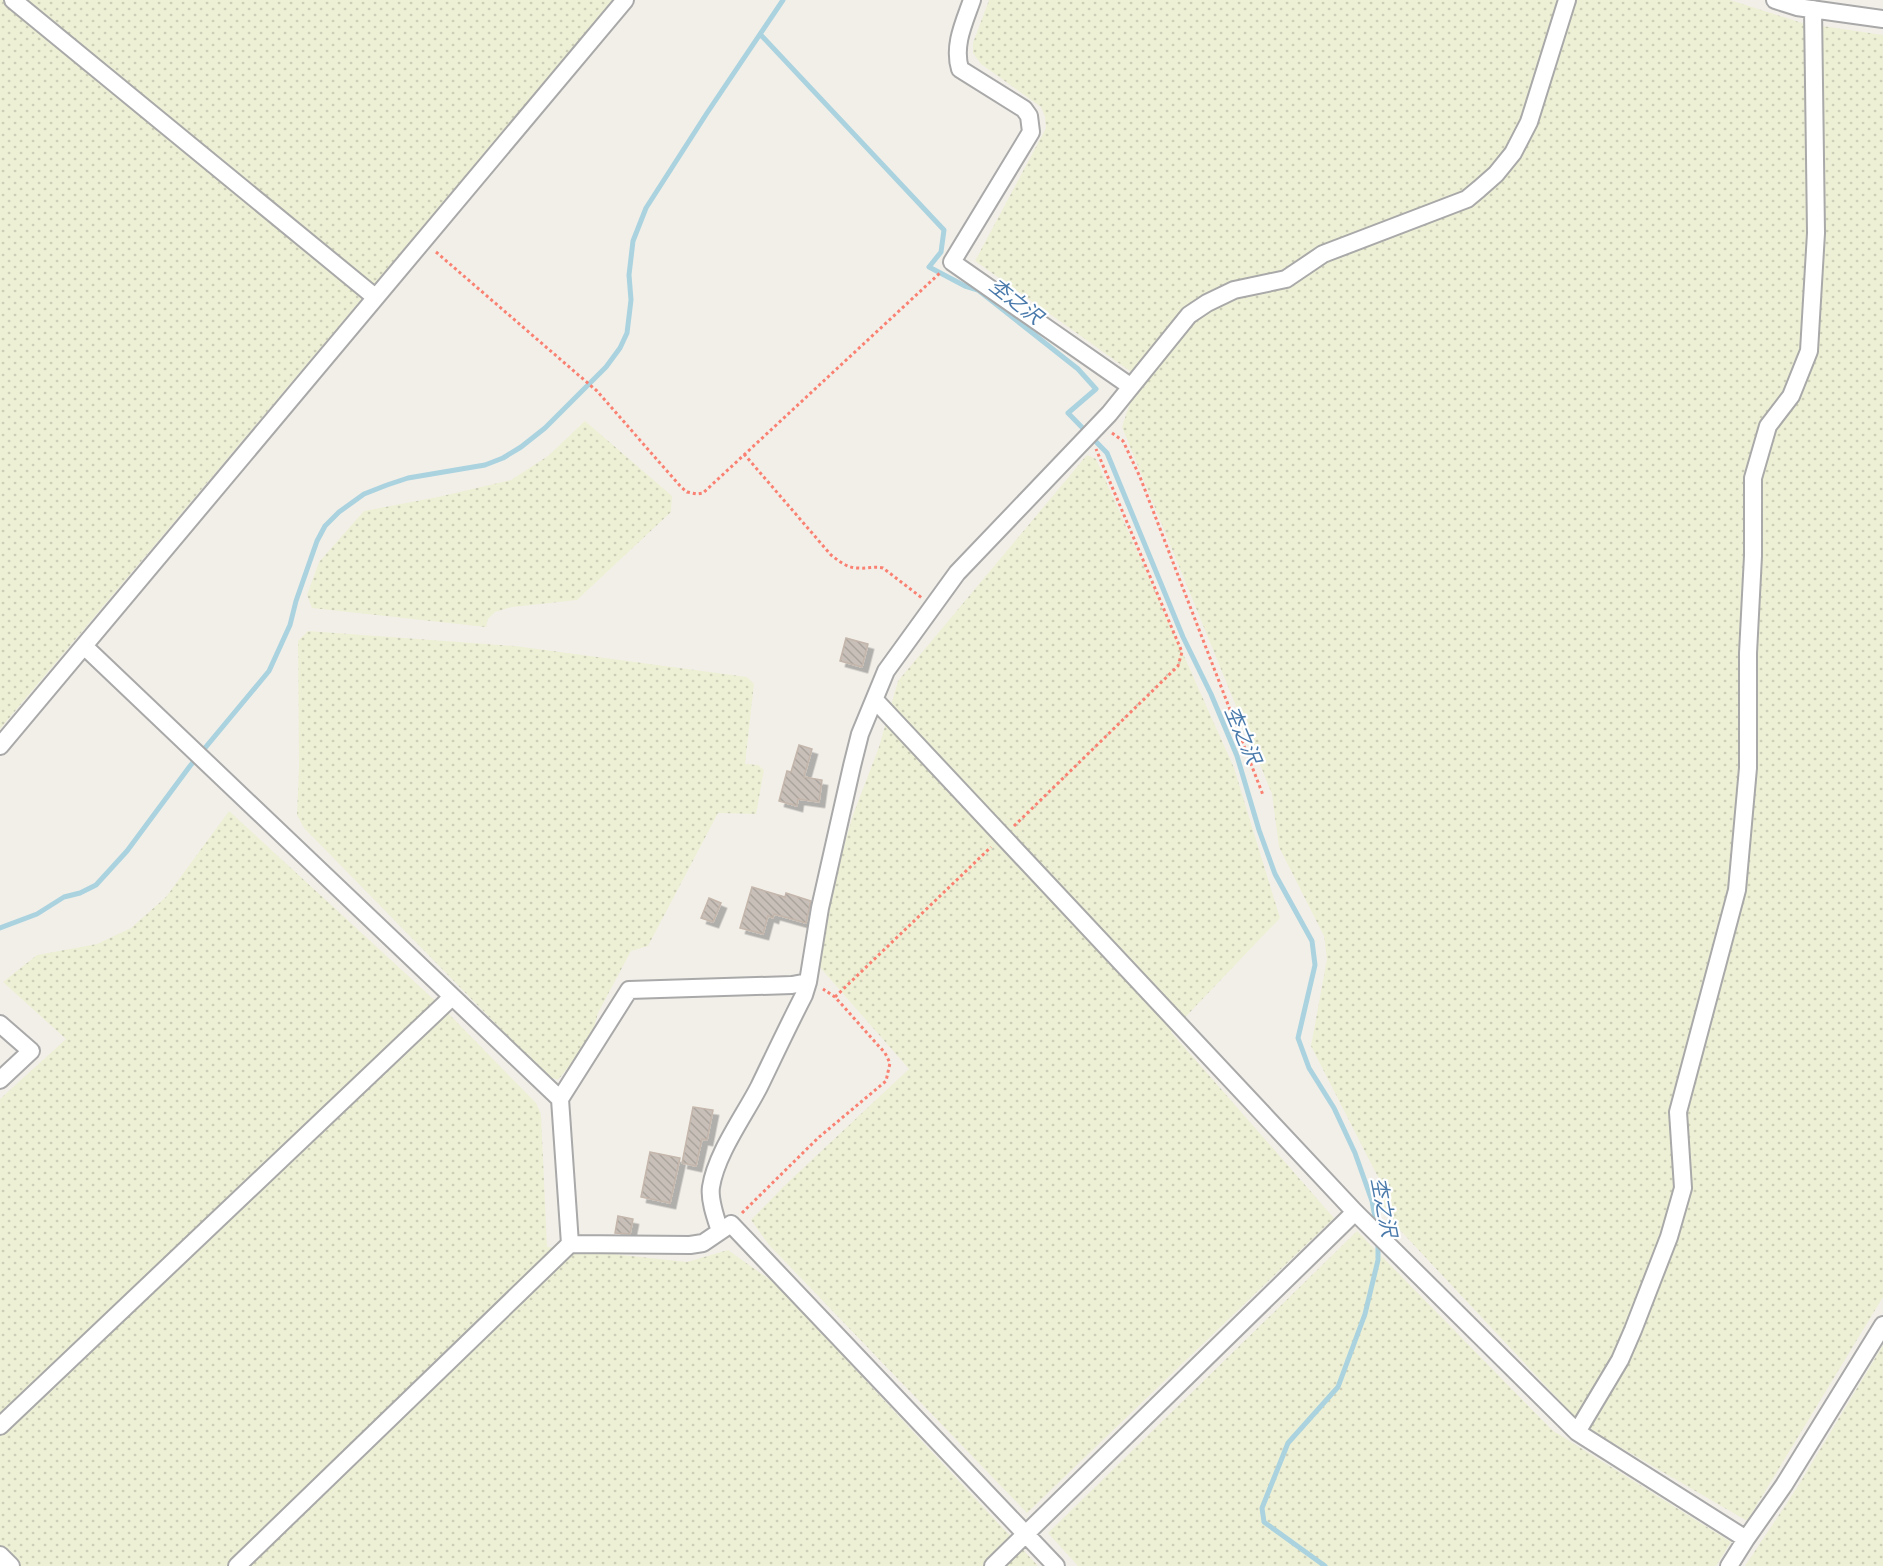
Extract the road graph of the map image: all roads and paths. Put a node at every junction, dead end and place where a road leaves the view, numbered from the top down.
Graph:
1 (13, 0) edge
2 (625, 0) edge
3 (972, 0) edge
4 (1567, 0) edge
5 (1775, 0) edge
6 (1813, 9) junction
7 (1883, 19) edge
8 (423, 241) junction
9 (952, 262) junction
10 (375, 297) junction
11 (1130, 386) junction
12 (1102, 420) junction
13 (1086, 436) junction
14 (744, 454) junction
15 (932, 606) junction
16 (84, 646) junction
17 (875, 700) junction
18 (0, 746) edge
19 (1263, 795) dead end
20 (1004, 836) junction
21 (808, 982) junction
22 (452, 997) junction
23 (835, 997) junction
24 (0, 1024) edge
25 (0, 1080) edge
26 (560, 1100) junction
27 (1355, 1212) junction
28 (725, 1228) junction
29 (570, 1244) junction
30 (1883, 1325) edge
31 (0, 1426) edge
32 (1577, 1432) junction
33 (1026, 1534) junction
34 (1746, 1539) junction
35 (0, 1555) edge
36 (10, 1566) edge
37 (237, 1566) edge
38 (993, 1566) edge
39 (1056, 1566) edge
40 (1729, 1566) edge

1 - 10 street
2 - 8 street
3 - 9 street
4 - 11 street
5 - 6 street
6 - 7 street
6 - 32 street
8 - 10 street
8 - 14 path
9 - 11 street
9 - 14 path
10 - 16 street
11 - 12 street
12 - 13 street
12 - 19 path
13 - 15 street
13 - 20 path
14 - 15 path
15 - 17 street
16 - 18 street
16 - 22 street
17 - 20 street
17 - 21 street
20 - 23 path
20 - 27 street
21 - 23 path
21 - 26 street
21 - 28 street
22 - 26 street
22 - 31 street
23 - 28 path
24 - 25 street
26 - 29 street
27 - 32 street
27 - 33 street
28 - 29 street
28 - 33 street
29 - 37 street
30 - 34 street
32 - 34 street
33 - 38 street
33 - 39 street
34 - 40 street
35 - 36 street

